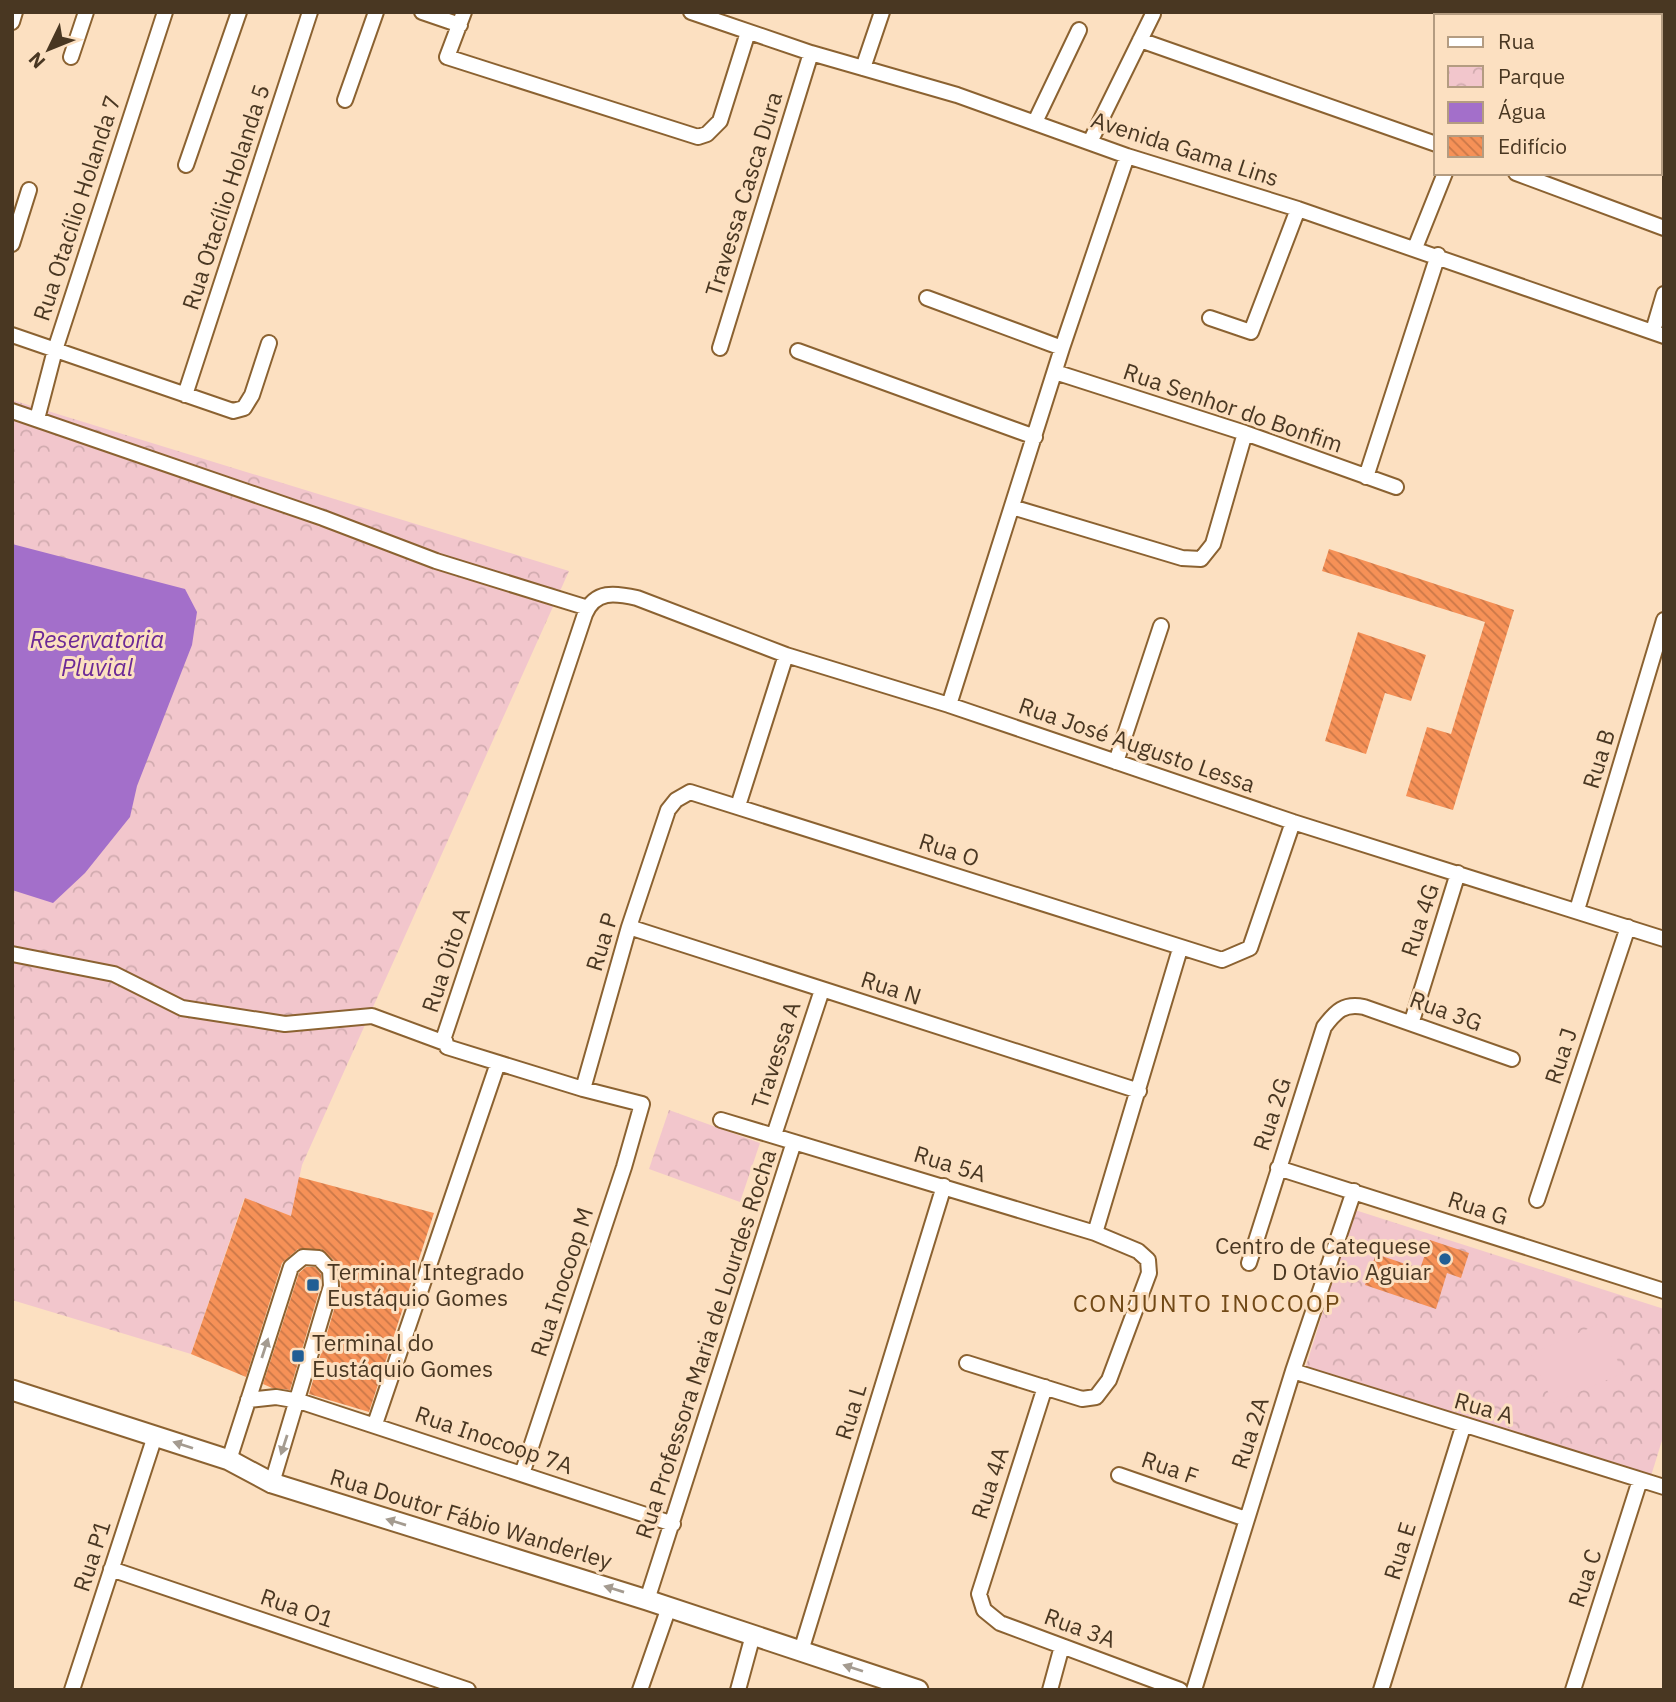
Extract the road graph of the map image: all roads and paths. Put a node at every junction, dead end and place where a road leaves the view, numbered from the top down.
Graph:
1 (15, 12) edge
2 (86, 12) edge
3 (165, 12) edge
4 (239, 12) edge
5 (310, 12) edge
6 (376, 12) edge
7 (422, 12) edge
8 (691, 12) edge
9 (882, 12) edge
10 (1153, 14) dead end
11 (462, 19) edge
12 (12, 23) edge
13 (1079, 30) dead end
14 (748, 32) junction
15 (1140, 40) junction
16 (811, 53) junction
17 (71, 57) dead end
18 (863, 68) junction
19 (345, 100) dead end
20 (1035, 122) junction
21 (1090, 142) junction
22 (1434, 143) edge
23 (1127, 156) junction
24 (186, 165) dead end
25 (1444, 175) edge
26 (1521, 175) edge
27 (29, 190) dead end
28 (1298, 209) junction
29 (1664, 228) edge
30 (12, 244) edge
31 (1415, 248) junction
32 (1438, 256) junction
33 (1664, 294) edge
34 (927, 298) dead end
35 (1210, 318) dead end
36 (1658, 333) edge
37 (12, 335) edge
38 (269, 343) dead end
39 (720, 348) dead end
40 (1062, 348) junction
41 (55, 350) junction
42 (798, 351) dead end
43 (1055, 372) junction
44 (186, 396) junction
45 (12, 411) edge
46 (37, 419) junction
47 (1245, 433) junction
48 (1035, 437) junction
49 (1366, 477) junction
50 (1396, 487) dead end
51 (1012, 507) junction
52 (593, 603) junction
53 (1664, 620) edge
54 (1161, 626) dead end
55 (786, 655) junction
56 (949, 705) junction
57 (1116, 762) junction
58 (738, 806) junction
59 (668, 810) joint
60 (1293, 822) junction
61 (1458, 873) junction
62 (1577, 910) junction
63 (1628, 927) junction
64 (629, 928) junction
65 (1664, 939) edge
66 (1180, 949) junction
67 (12, 954) edge
68 (822, 990) junction
69 (1364, 1007) joint
70 (1412, 1021) junction
71 (445, 1043) junction
72 (1512, 1059) dead end
73 (498, 1063) junction
74 (583, 1089) junction
75 (1139, 1091) junction
76 (721, 1120) dead end
77 (774, 1135) junction
78 (794, 1142) junction
79 (1278, 1168) junction
80 (944, 1186) junction
81 (1354, 1191) junction
82 (1537, 1200) dead end
83 (1095, 1233) junction
84 (1249, 1263) dead end
85 (1664, 1292) edge
86 (967, 1363) dead end
87 (1293, 1371) junction
88 (1045, 1387) junction
89 (12, 1390) edge
90 (248, 1400) junction
91 (299, 1401) junction
92 (375, 1424) junction
93 (1463, 1427) junction
94 (155, 1436) junction
95 (229, 1460) junction
96 (522, 1474) junction
97 (1119, 1475) dead end
98 (1640, 1480) junction
99 (272, 1483) junction
100 (1664, 1487) edge
101 (1247, 1518) junction
102 (673, 1524) junction
103 (111, 1569) junction
104 (979, 1594) joint
105 (647, 1600) junction
106 (669, 1607) junction
107 (753, 1635) junction
108 (1062, 1646) junction
109 (802, 1651) junction
110 (72, 1690) edge
111 (468, 1690) edge
112 (640, 1690) edge
113 (737, 1690) edge
114 (918, 1690) edge
115 (1050, 1690) edge
116 (1180, 1690) edge
117 (1194, 1690) edge
118 (1381, 1690) edge
119 (1573, 1690) edge

1 - 12 street
2 - 17 street
3 - 41 street, Rua Otacílio Holanda 7
4 - 24 street
5 - 44 street, Rua Otacílio Holanda 5
6 - 19 street
7 - 11 street
8 - 14 street, Avenida Gama Lins
9 - 18 street
10 - 15 street
11 - 14 street
13 - 20 street
14 - 16 street, Avenida Gama Lins
15 - 21 street
15 - 22 street
16 - 18 street, Avenida Gama Lins
16 - 39 street, Travessa Casca Dura
18 - 20 street, Avenida Gama Lins
20 - 21 street, Avenida Gama Lins
21 - 23 street, Avenida Gama Lins
23 - 28 street, Avenida Gama Lins
23 - 40 street
25 - 31 street
26 - 29 street
27 - 30 street
28 - 31 street, Avenida Gama Lins
28 - 35 street
31 - 32 street, Avenida Gama Lins
32 - 36 street, Avenida Gama Lins
32 - 49 street
33 - 36 street
34 - 40 street
37 - 41 street
38 - 44 street
40 - 43 street
41 - 44 street
41 - 46 street, Rua Otacílio Holanda 7
42 - 48 street
43 - 47 street, Rua Senhor do Bonfim
43 - 48 street
45 - 46 street, Rua José Augusto Lessa
46 - 52 street, Rua José Augusto Lessa
47 - 49 street, Rua Senhor do Bonfim
47 - 51 street
48 - 51 street
49 - 50 street, Rua Senhor do Bonfim
51 - 56 street
52 - 55 street, Rua José Augusto Lessa
52 - 71 street, Rua Oito A
53 - 62 street, Rua B
54 - 57 street
55 - 56 street, Rua José Augusto Lessa
55 - 58 street
56 - 57 street, Rua José Augusto Lessa
57 - 60 street, Rua José Augusto Lessa
58 - 59 street, Rua O
58 - 66 street, Rua O
59 - 64 street, Rua P
60 - 61 street, Rua José Augusto Lessa
60 - 66 street, Rua O
61 - 62 street, Rua José Augusto Lessa
61 - 70 street, Rua 4G
62 - 63 street, Rua José Augusto Lessa
63 - 65 street, Rua José Augusto Lessa
63 - 82 street, Rua J
64 - 68 street, Rua N
64 - 74 street, Rua P
66 - 75 street
67 - 71 street
68 - 75 street, Rua N
68 - 77 street, Travessa A
69 - 70 street, Rua 3G
69 - 79 street, Rua 2G
70 - 72 street, Rua 3G
71 - 73 street, Rua Oito A
73 - 74 street, Rua Oito A
73 - 92 street
74 - 96 street, Rua Inocoop M
75 - 83 street
76 - 77 street, Rua 5A
77 - 78 street, Rua 5A
78 - 80 street, Rua 5A
78 - 102 street, Rua Professora Maria de Lourdes Rocha
79 - 81 street, Rua G
79 - 84 street, Rua 2G
80 - 83 street, Rua 5A
80 - 109 street, Rua L
81 - 85 street, Rua G
81 - 87 street, Rua 2A
83 - 88 street, Rua 5A
86 - 88 street
87 - 93 street, Rua A
87 - 101 street, Rua 2A
88 - 104 street, Rua 4A
89 - 94 street, Rua Doutor Fábio Wanderley
90 - 91 street, Rua Inocoop 7A
90 -> 91 street
90 - 95 street
91 - 92 street, Rua Inocoop 7A
91 -> 99 street
92 - 96 street, Rua Inocoop 7A
93 - 98 street, Rua A
93 - 118 street, Rua E
95 -> 94 street, Rua Doutor Fábio Wanderley
94 - 103 street, Rua P1
95 - 99 street, Rua Doutor Fábio Wanderley
96 - 102 street, Rua Inocoop 7A
97 - 101 street, Rua F
98 - 100 street, Rua A
98 - 119 street, Rua C
105 -> 99 street, Rua Doutor Fábio Wanderley
101 - 117 street, Rua 2A
102 - 105 street, Rua Professora Maria de Lourdes Rocha
103 - 110 street, Rua P1
103 - 111 street, Rua O1
104 - 108 street, Rua 3A
105 - 106 street, Rua Doutor Fábio Wanderley
106 - 107 street, Rua Doutor Fábio Wanderley
106 - 112 street
107 - 109 street, Rua Doutor Fábio Wanderley
107 - 113 street
108 - 115 street
108 - 116 street, Rua 3A
114 -> 109 street, Rua Doutor Fábio Wanderley

